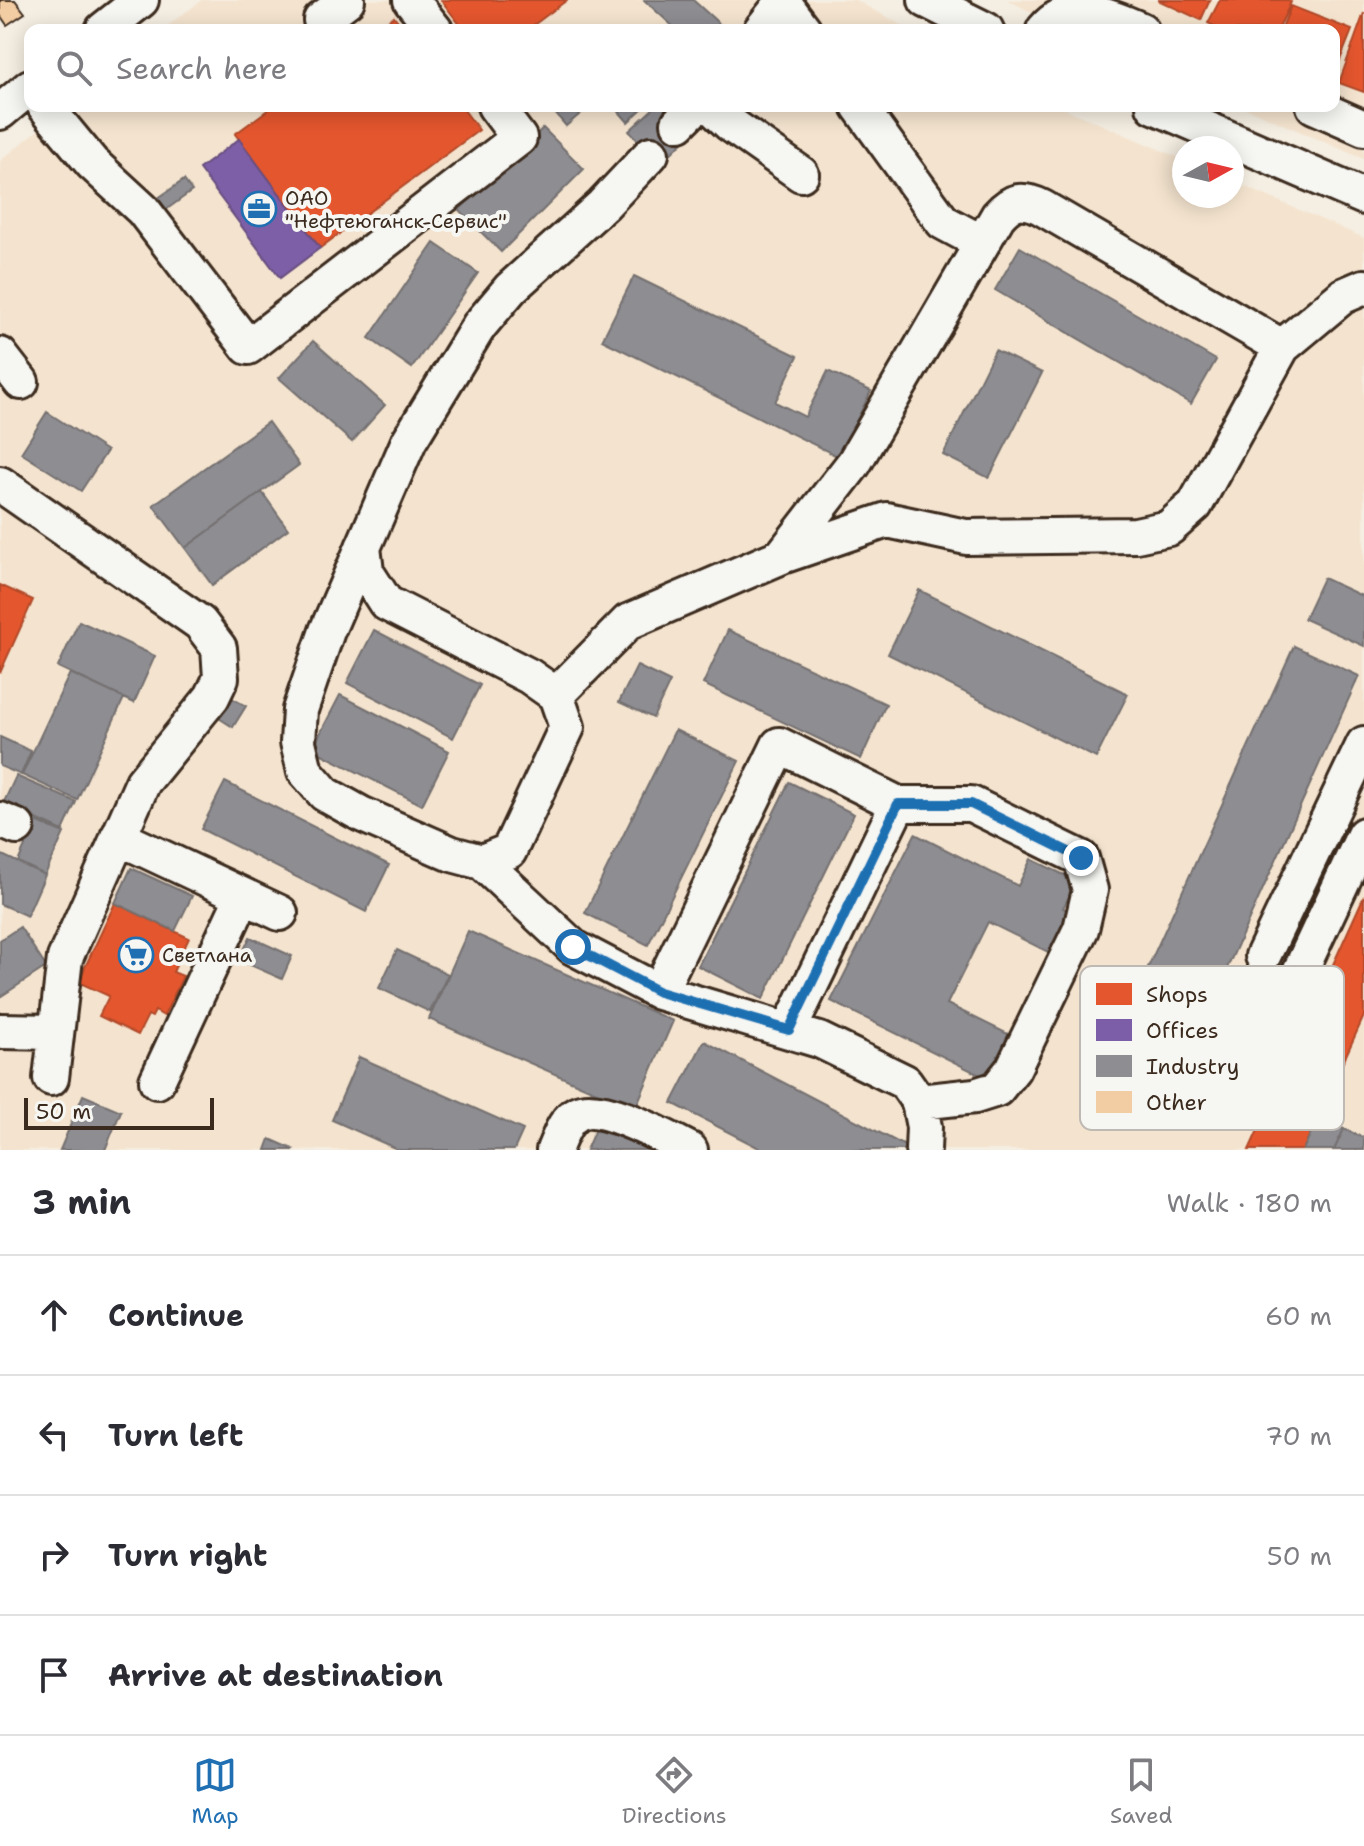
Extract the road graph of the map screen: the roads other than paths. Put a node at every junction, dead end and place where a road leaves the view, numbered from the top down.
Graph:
1 (141, 0) edge
2 (411, 0) edge
3 (926, 0) edge
4 (784, 1) edge
5 (111, 24) edge
6 (430, 24) edge
7 (766, 24) edge
8 (800, 24) edge
9 (974, 24) edge
10 (1047, 24) edge
11 (1126, 24) edge
12 (24, 92) edge
13 (0, 112) edge
14 (52, 112) edge
15 (500, 112) edge
16 (717, 112) edge
17 (863, 112) edge
18 (1168, 112) edge
19 (1328, 112) edge
20 (1364, 128) edge
21 (651, 154) dead end
22 (801, 174) dead end
23 (1364, 197) edge
24 (982, 243) junction
25 (1364, 287) edge
26 (1282, 347) junction
27 (0, 355) edge
28 (21, 382) dead end
29 (0, 484) edge
30 (363, 547) junction
31 (782, 556) junction
32 (556, 695) junction
33 (1364, 744) edge
34 (898, 804) junction
35 (1364, 835) edge
36 (118, 837) junction
37 (482, 862) junction
38 (243, 896) junction
39 (280, 913) dead end
40 (1263, 956) dead end
41 (1303, 966) edge
42 (659, 992) junction
43 (789, 1030) junction
44 (0, 1031) edge
45 (56, 1032) junction
46 (51, 1078) dead end
47 (157, 1081) dead end
48 (919, 1102) junction
49 (554, 1150) edge
50 (690, 1150) edge
51 (923, 1150) edge

1 - 5 street
2 - 6 street
3 - 9 street
4 - 7 street
4 - 8 street
10 - 11 street
12 - 13 street
14 - 15 street
16 - 22 street
17 - 24 street
18 - 23 street
19 - 20 street
21 - 30 street
24 - 26 street
24 - 31 street
25 - 26 street
26 - 31 street
27 - 28 street
29 - 36 street
30 - 32 street
30 - 37 street
31 - 32 street
32 - 37 street
33 - 40 street
34 - 42 street
34 - 43 street
34 - 48 street
35 - 41 street
36 - 38 street
36 - 45 street
37 - 42 street
38 - 39 street
38 - 47 street
42 - 43 street
43 - 48 street
44 - 45 street
45 - 46 street
48 - 51 street
49 - 50 street

